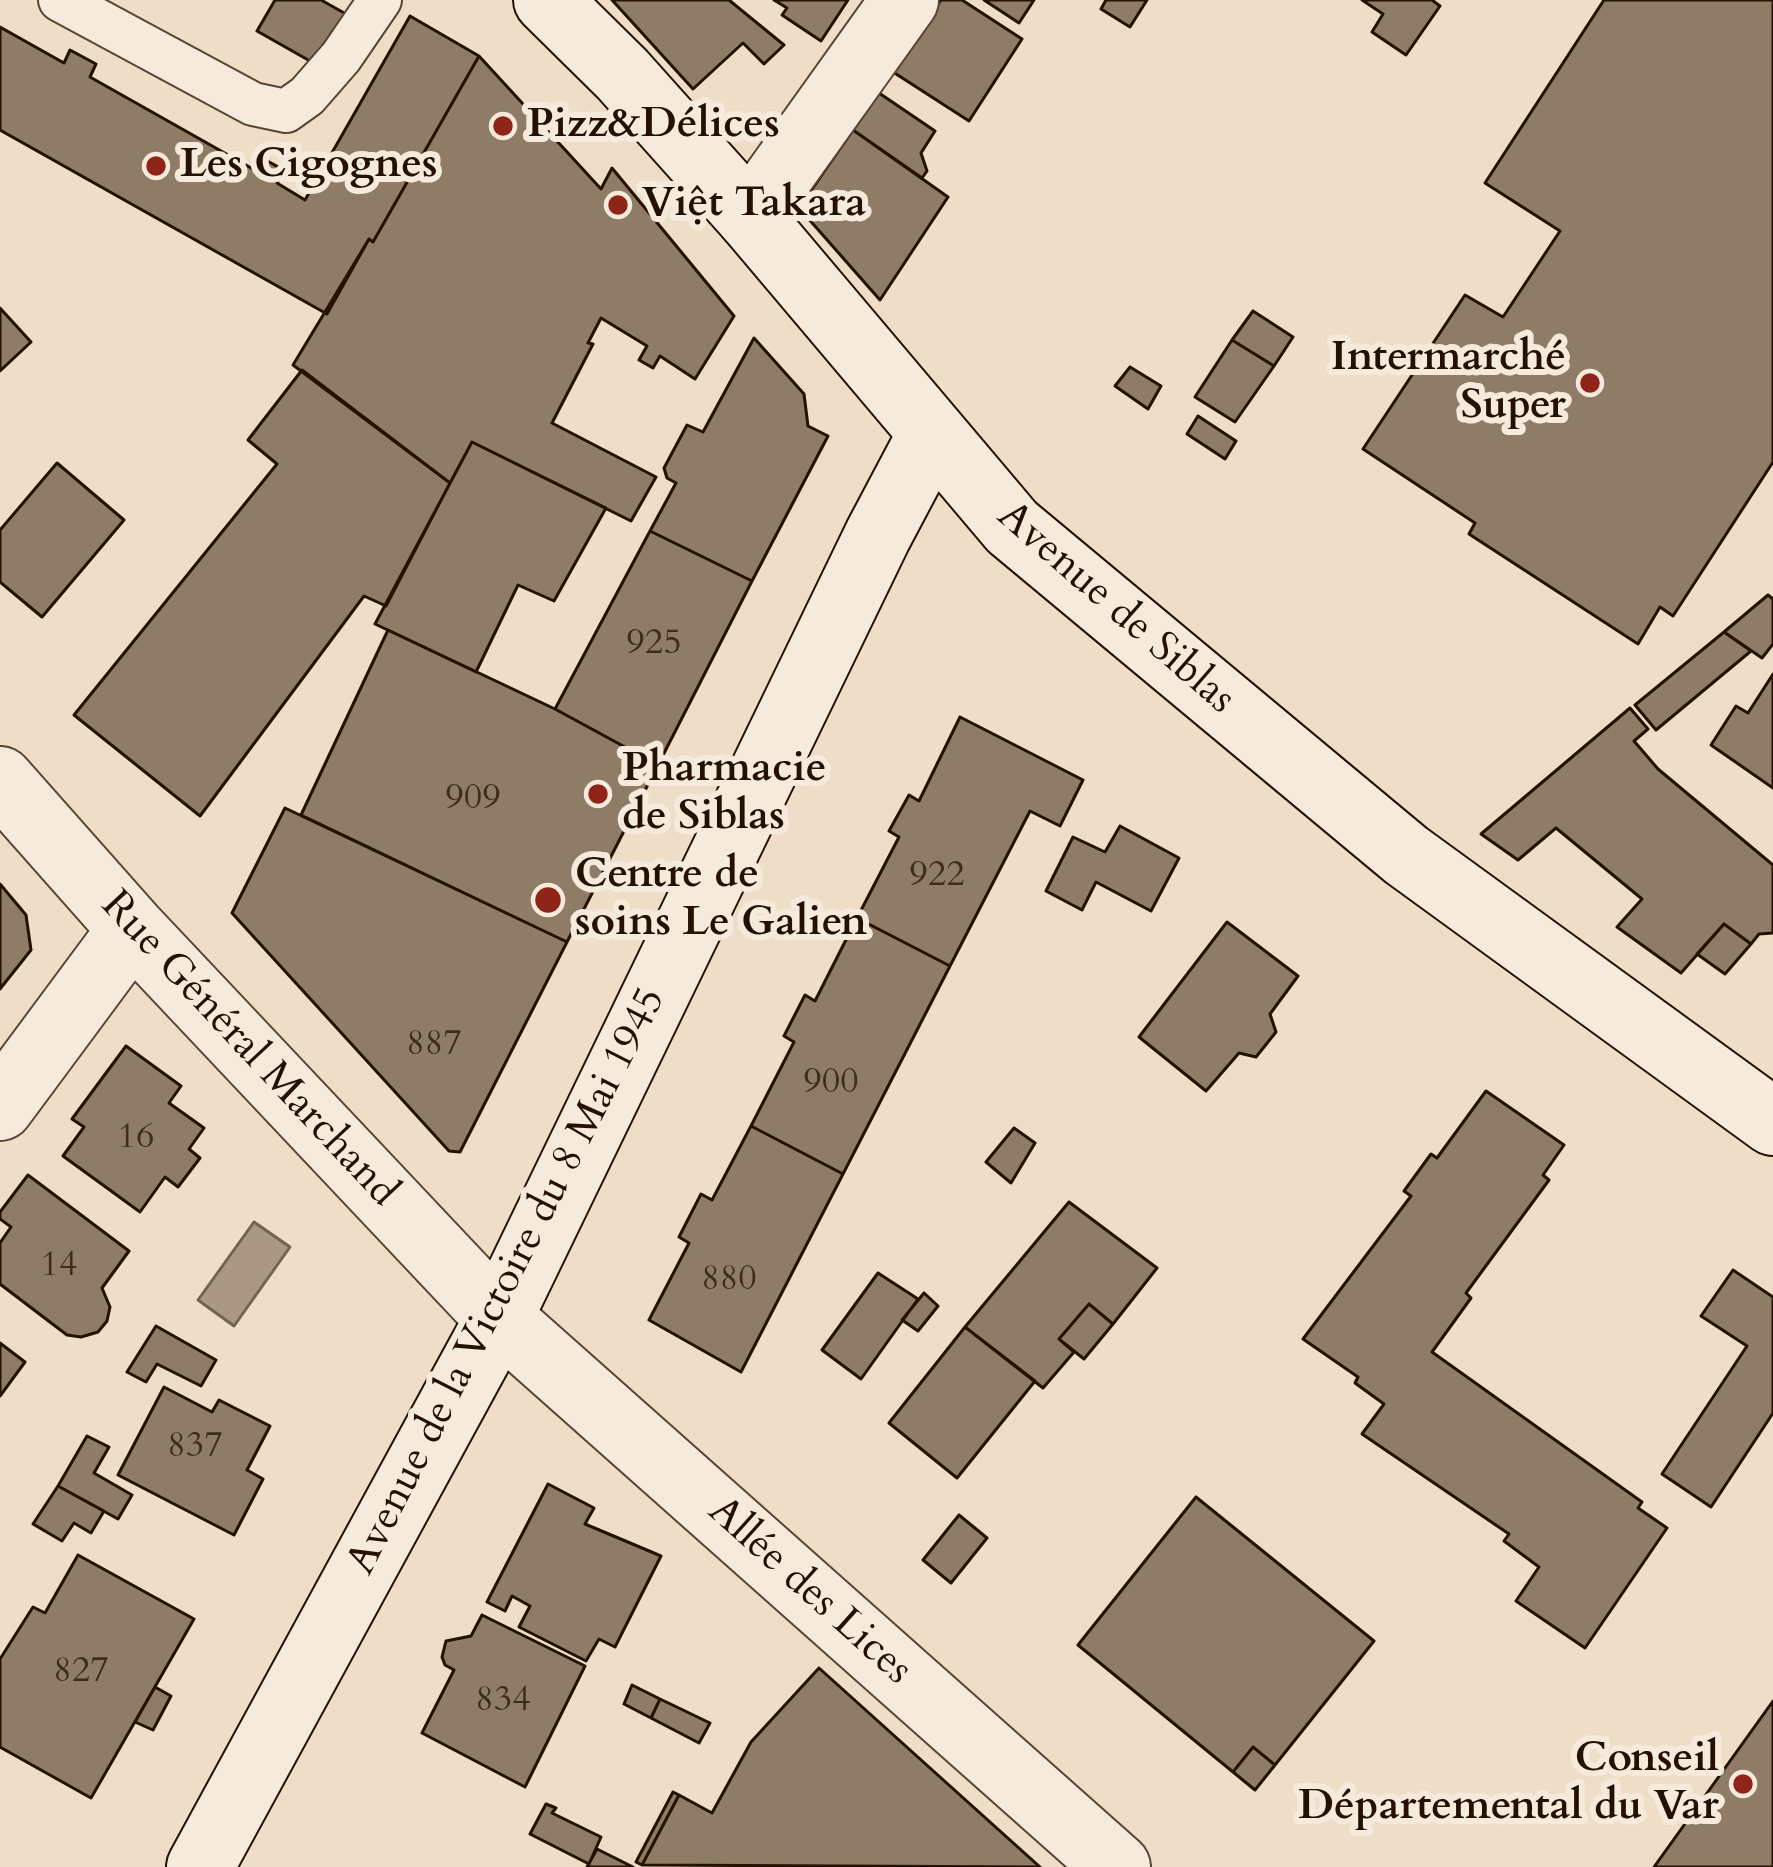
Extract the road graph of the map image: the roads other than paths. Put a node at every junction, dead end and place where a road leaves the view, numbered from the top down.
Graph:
1 (60, 0) edge
2 (380, 0) edge
3 (547, 0) edge
4 (904, 0) edge
5 (750, 217) junction
6 (932, 433) junction
7 (0, 780) edge
8 (132, 929) junction
9 (0, 1107) edge
10 (1773, 1121) edge
11 (499, 1318) junction
12 (200, 1867) edge
13 (1117, 1867) edge

1 - 2 lane
3 - 5 street, Avenue de Siblas
4 - 5 street
5 - 6 street, Avenue de Siblas
6 - 10 street, Avenue de Siblas
6 - 11 street, Avenue de la Victoire du 8 Mai 1945
7 - 8 street, Rue Général Marchand
8 - 9 street
8 - 11 street, Rue Général Marchand
11 - 12 street, Avenue de la Victoire du 8 Mai 1945
11 - 13 street, Allée des Lices

